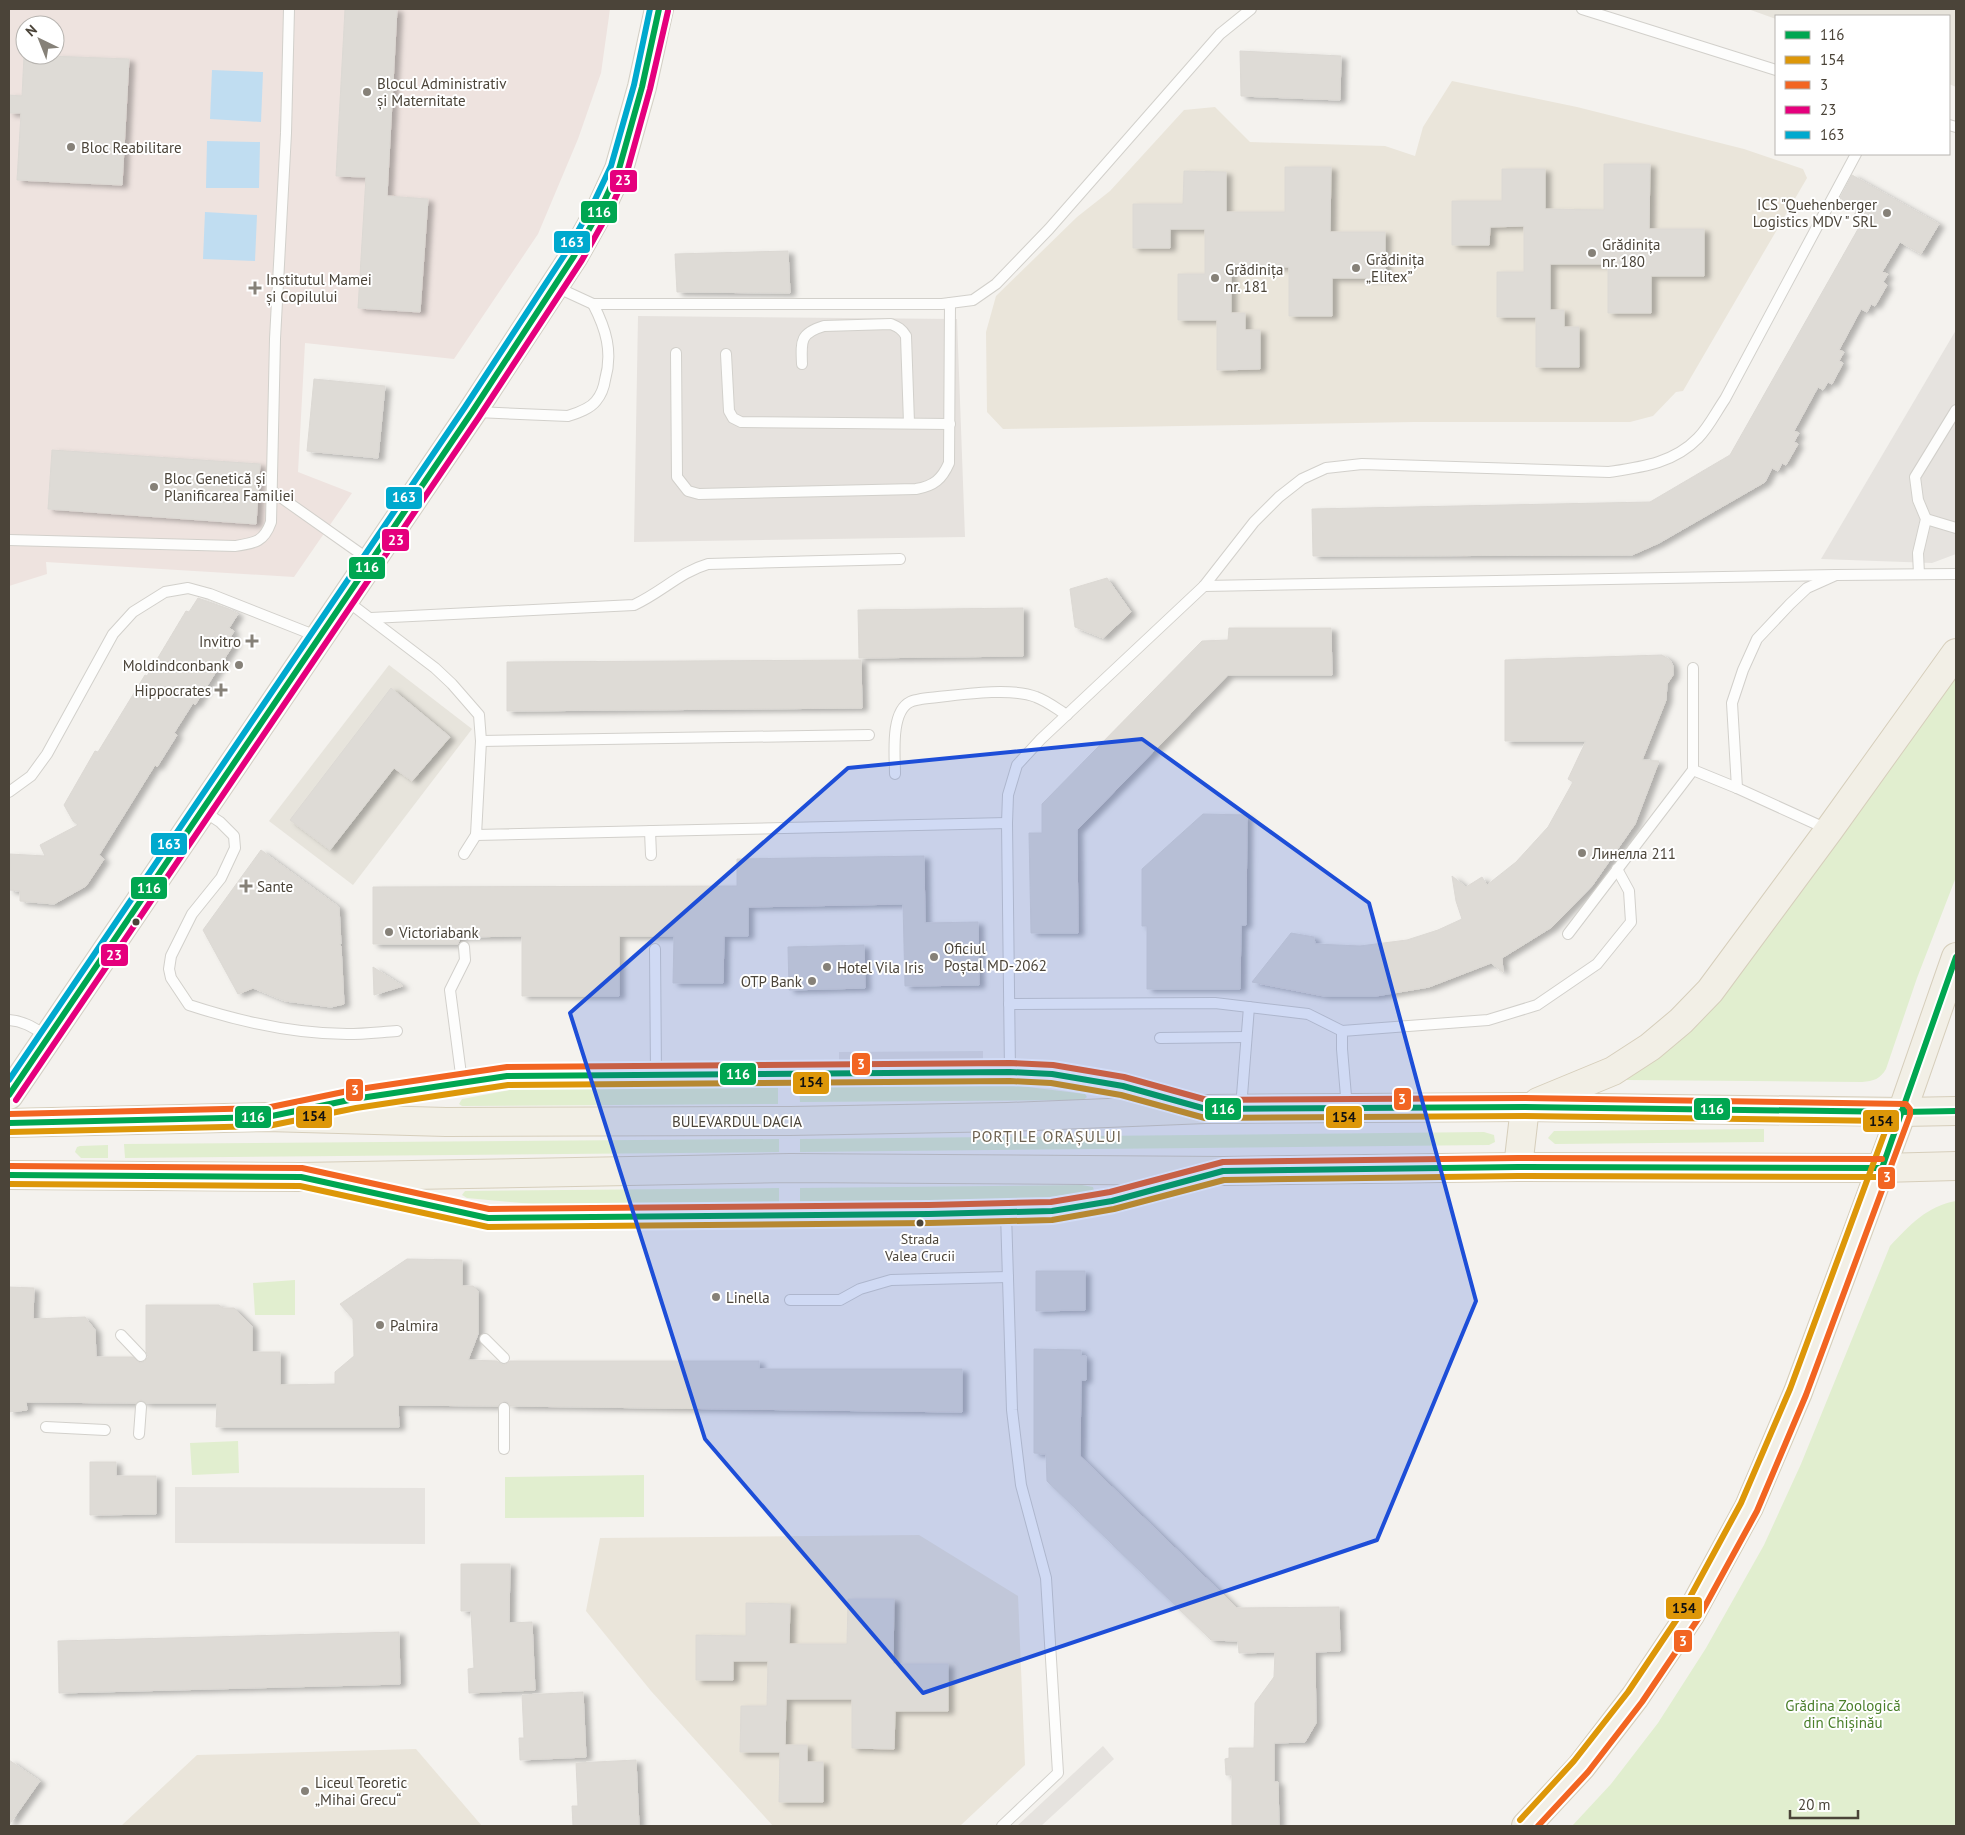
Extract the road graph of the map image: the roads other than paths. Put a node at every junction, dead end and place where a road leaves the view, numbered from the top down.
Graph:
1 (289, 9) edge
2 (658, 9) edge
3 (1251, 9) edge
4 (1582, 9) edge
5 (1775, 70) edge
6 (1855, 155) edge
7 (554, 286) junction
8 (950, 303) junction
9 (593, 304) junction
10 (676, 353) dead end
11 (726, 354) dead end
12 (802, 364) dead end
13 (1956, 410) edge
14 (472, 412) junction
15 (909, 424) junction
16 (950, 424) junction
17 (272, 491) junction
18 (1926, 519) junction
19 (1956, 528) edge
20 (9, 540) edge
21 (900, 559) dead end
22 (372, 562) junction
23 (1919, 574) junction
24 (1956, 574) edge
25 (1836, 575) junction
26 (1204, 586) junction
27 (346, 600) junction
28 (371, 618) junction
29 (320, 637) junction
30 (1956, 653) edge
31 (1693, 668) dead end
32 (1066, 715) junction
33 (869, 735) dead end
34 (481, 741) junction
35 (1693, 770) junction
36 (895, 774) dead end
37 (1737, 788) junction
38 (9, 792) edge
39 (202, 810) junction
40 (1007, 822) junction
41 (1829, 830) junction
42 (650, 831) junction
43 (476, 834) junction
44 (464, 854) dead end
45 (651, 855) dead end
46 (1617, 870) junction
47 (1568, 934) dead end
48 (464, 947) dead end
49 (655, 949) dead end
50 (1956, 956) edge
51 (1008, 1004) junction
52 (1249, 1007) junction
53 (9, 1020) edge
54 (397, 1031) dead end
55 (1342, 1031) junction
56 (48, 1037) junction
57 (1246, 1037) junction
58 (1160, 1038) dead end
59 (1010, 1072) junction
60 (656, 1075) junction
61 (462, 1082) junction
62 (9, 1095) edge
63 (1525, 1107) junction
64 (1241, 1109) junction
65 (1347, 1109) junction
66 (1206, 1110) junction
67 (1956, 1111) edge
68 (1902, 1112) junction
69 (267, 1117) junction
70 (9, 1123) edge
71 (1956, 1166) edge
72 (1518, 1167) junction
73 (1882, 1168) junction
74 (1224, 1171) junction
75 (9, 1175) edge
76 (301, 1177) junction
77 (1006, 1213) junction
78 (1008, 1277) junction
79 (790, 1300) dead end
80 (122, 1335) dead end
81 (485, 1339) dead end
82 (141, 1356) dead end
83 (504, 1358) dead end
84 (141, 1407) dead end
85 (504, 1408) dead end
86 (46, 1427) dead end
87 (105, 1430) dead end
88 (139, 1434) dead end
89 (504, 1449) dead end
90 (1002, 1826) edge
91 (1526, 1826) edge

1 - 17 lane
2 - 7 main road
3 - 8 lane
4 - 5 lane
6 - 26 lane
7 - 9 lane
7 - 14 main road
8 - 9 lane
8 - 16 lane
9 - 14 lane
10 - 16 lane
11 - 15 lane
12 - 15 lane
13 - 18 lane
14 - 22 main road
15 - 16 lane
17 - 20 lane
17 - 22 lane
18 - 19 lane
18 - 23 lane
21 - 28 lane
22 - 27 main road
23 - 24 lane
23 - 25 lane
25 - 26 lane
25 - 37 lane
26 - 32 lane
27 - 28 lane
27 - 29 main road
28 - 34 lane
29 - 38 lane
29 - 39 main road
30 - 41 main road
31 - 35 lane
32 - 36 lane
32 - 40 lane
33 - 34 lane
34 - 43 lane
35 - 37 lane
35 - 46 lane
37 - 41 lane
39 - 54 lane
39 - 56 main road
40 - 42 lane
40 - 51 lane
41 - 63 main road
42 - 43 lane
42 - 45 lane
43 - 44 lane
46 - 47 lane
46 - 55 lane
48 - 61 lane
49 - 60 lane
50 - 68 main road
51 - 52 lane
51 - 59 lane
52 - 55 lane
52 - 57 lane
53 - 56 lane
55 - 65 lane
56 - 62 main road
57 - 58 lane
57 - 64 lane
59 - 60 street, BULEVARDUL DACIA
59 - 66 street, BULEVARDUL DACIA
60 - 61 street, BULEVARDUL DACIA
61 - 69 street, BULEVARDUL DACIA
63 - 65 main road, BULEVARDUL DACIA
63 - 68 main road, BULEVARDUL DACIA
63 - 72 main road
64 - 65 main road, BULEVARDUL DACIA
64 - 66 main road, BULEVARDUL DACIA
66 - 69 main road, BULEVARDUL DACIA
67 - 68 main road, BULEVARDUL DACIA
68 - 73 main road
69 - 70 main road, BULEVARDUL DACIA
71 - 73 main road
72 - 73 main road
72 - 74 main road
73 - 91 main road
74 - 76 main road
74 - 77 street
75 - 76 main road
76 - 77 street
77 - 78 lane
78 - 79 lane
78 - 90 lane
80 - 82 lane
81 - 83 lane
84 - 88 lane
85 - 89 lane
86 - 87 lane

